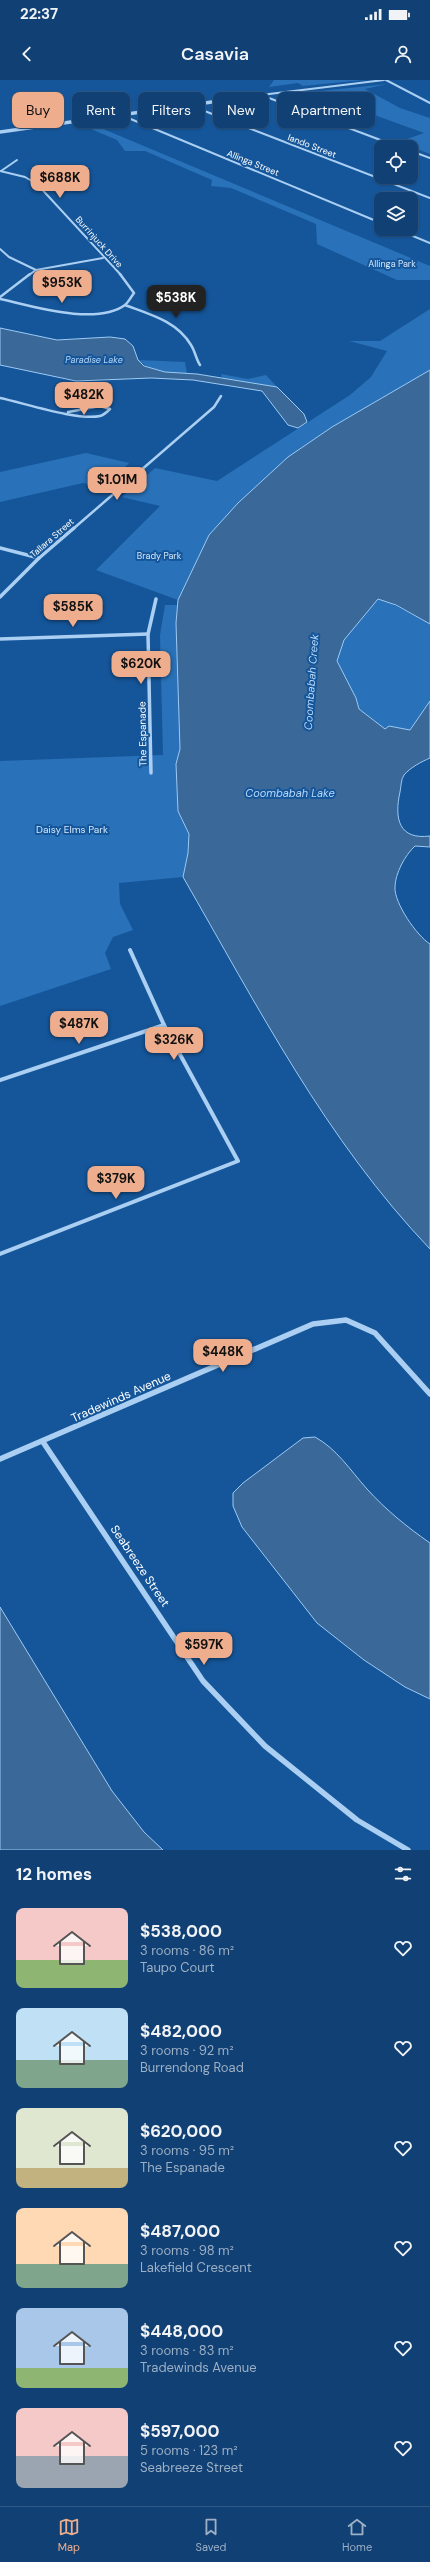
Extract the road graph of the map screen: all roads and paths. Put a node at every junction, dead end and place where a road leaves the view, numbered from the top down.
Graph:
1 (385, 80) edge
2 (269, 95) edge
3 (269, 99) edge
4 (430, 103) edge
5 (205, 111) edge
6 (130, 119) edge
7 (72, 122) edge
8 (0, 132) edge
9 (380, 140) edge
10 (418, 154) edge
11 (430, 158) edge
12 (16, 160) dead end
13 (1, 171) edge
14 (430, 198) edge
15 (374, 220) edge
16 (413, 236) edge
17 (430, 243) edge
18 (0, 249) edge
19 (103, 258) junction
20 (36, 270) junction
21 (0, 298) edge
22 (125, 305) junction
23 (200, 365) dead end
24 (221, 396) dead end
25 (0, 398) edge
26 (68, 412) junction
27 (0, 548) edge
28 (39, 558) junction
29 (0, 597) edge
30 (156, 599) dead end
31 (148, 634) junction
32 (0, 639) edge
33 (151, 773) dead end
34 (130, 950) dead end
35 (164, 1025) junction
36 (0, 1080) edge
37 (0, 1254) edge
38 (430, 1394) edge
39 (44, 1442) junction
40 (0, 1459) edge
41 (408, 1850) edge

1 - 2 street
1 - 4 street
3 - 9 street
5 - 14 street, Iando Street
6 - 15 street, Allinga Street
7 - 8 street
10 - 11 street
12 - 13 street
13 - 19 street, Burrinjuck Drive
16 - 17 street
18 - 20 street
19 - 20 street
19 - 22 street, Burrinjuck Drive
20 - 21 street
21 - 22 street
22 - 23 street
24 - 28 street, Tallara Street
25 - 26 street
26 - 26 street
27 - 28 street
28 - 29 street, Tallara Street
30 - 31 street, The Espanade
31 - 32 street
31 - 33 street, The Espanade
34 - 35 street
35 - 36 street
35 - 37 street
38 - 39 street, Tradewinds Avenue
39 - 40 street, Tradewinds Avenue
39 - 41 street, Seabreeze Street

